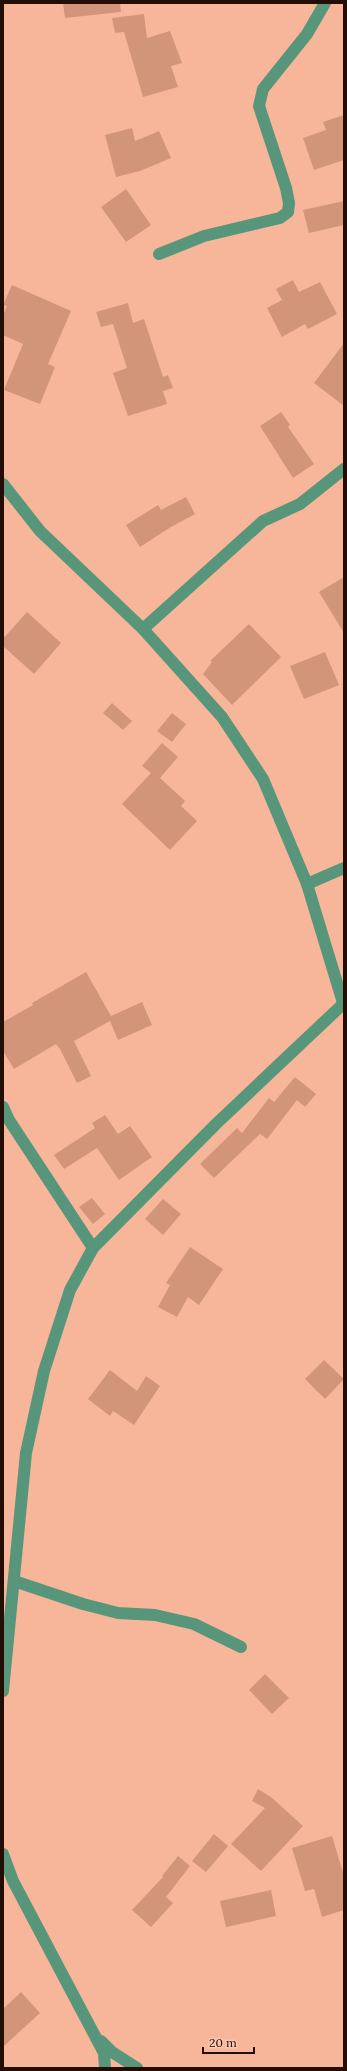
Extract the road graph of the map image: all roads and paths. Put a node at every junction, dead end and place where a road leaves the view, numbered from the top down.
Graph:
1 (325, 3) edge
2 (159, 254) dead end
3 (344, 469) edge
4 (3, 484) edge
5 (143, 629) junction
6 (344, 868) edge
7 (307, 884) junction
8 (343, 1005) edge
9 (3, 1107) edge
10 (93, 1248) junction
11 (14, 1581) junction
12 (241, 1647) dead end
13 (3, 1691) edge
14 (3, 1854) edge
15 (93, 2033) junction
16 (105, 2068) edge
17 (137, 2068) edge

1 - 2 street
3 - 5 street
4 - 5 street
5 - 7 street
6 - 7 street
7 - 8 street
8 - 10 street
9 - 10 street
10 - 11 street
11 - 12 street
11 - 13 street
14 - 15 street
15 - 16 street
15 - 17 street

